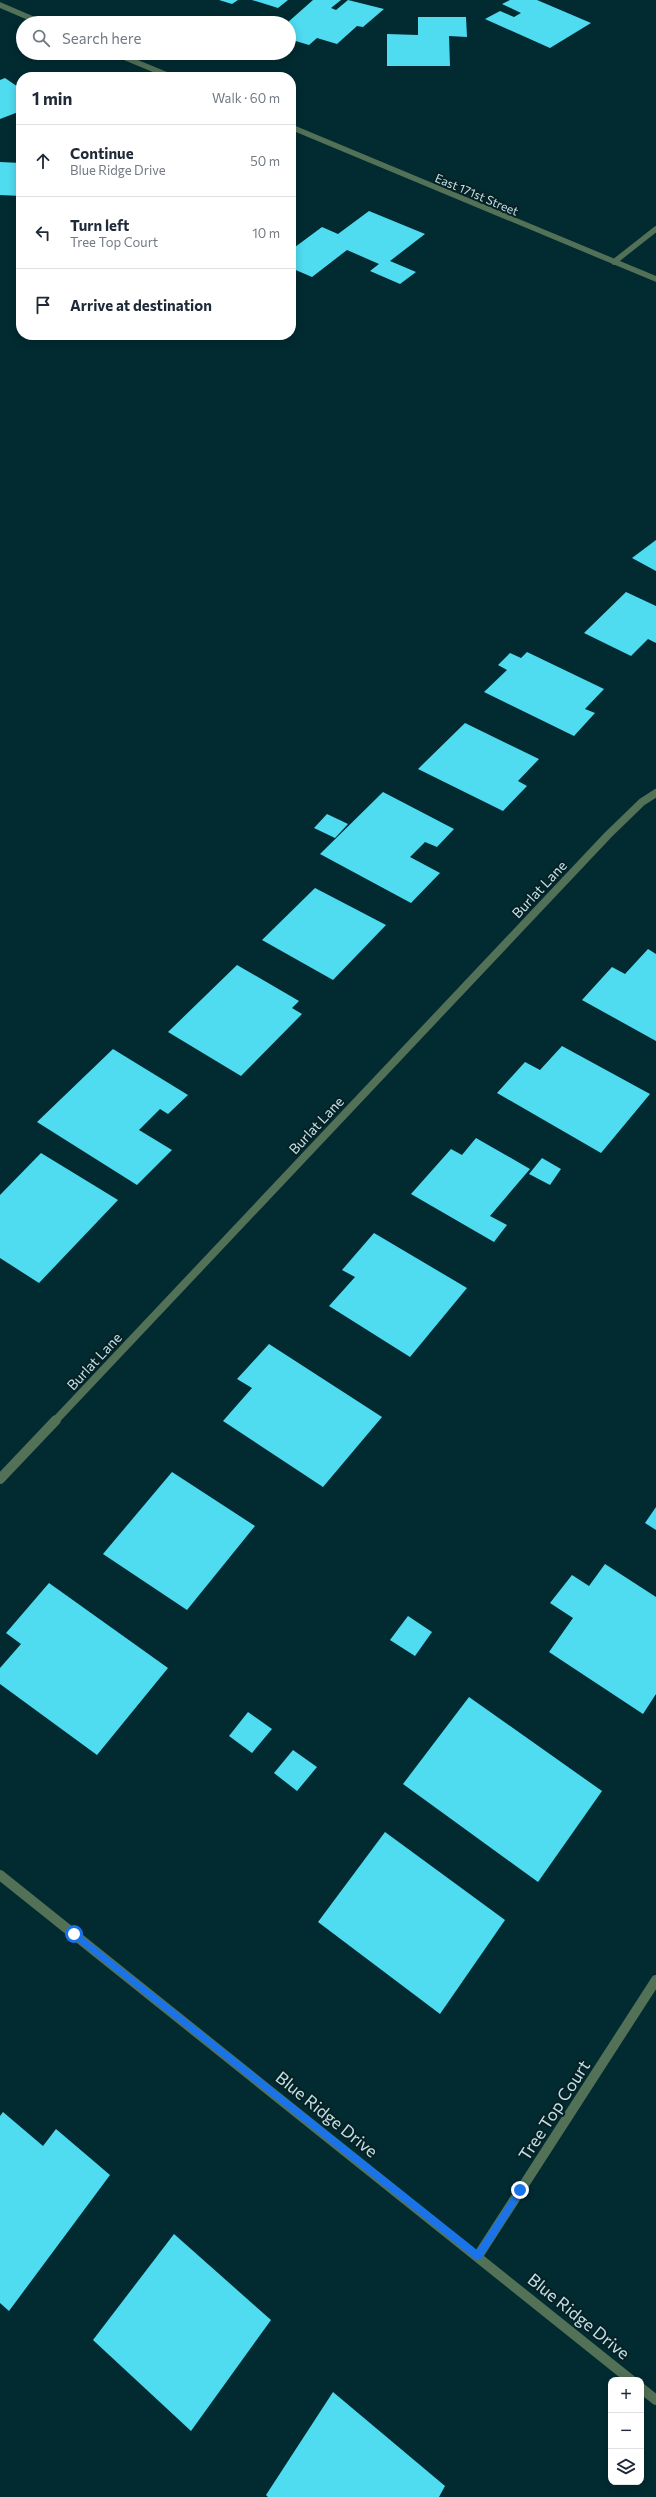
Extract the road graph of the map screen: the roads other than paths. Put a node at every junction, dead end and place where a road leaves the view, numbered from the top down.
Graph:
1 (0, 5) edge
2 (26, 16) edge
3 (131, 60) edge
4 (160, 72) edge
5 (296, 129) edge
6 (656, 229) edge
7 (614, 262) junction
8 (656, 279) edge
9 (656, 793) edge
10 (0, 1479) edge
11 (0, 1875) edge
12 (656, 1980) edge
13 (478, 2256) junction
14 (627, 2377) edge
15 (644, 2390) edge
16 (656, 2400) edge

1 - 2 street
3 - 4 street
5 - 7 street, East 171st Street
6 - 7 street
7 - 8 street, East 171st Street
9 - 10 street, Burlat Lane
11 - 13 street, Blue Ridge Drive
12 - 13 street, Tree Top Court
13 - 14 street, Blue Ridge Drive
15 - 16 street

